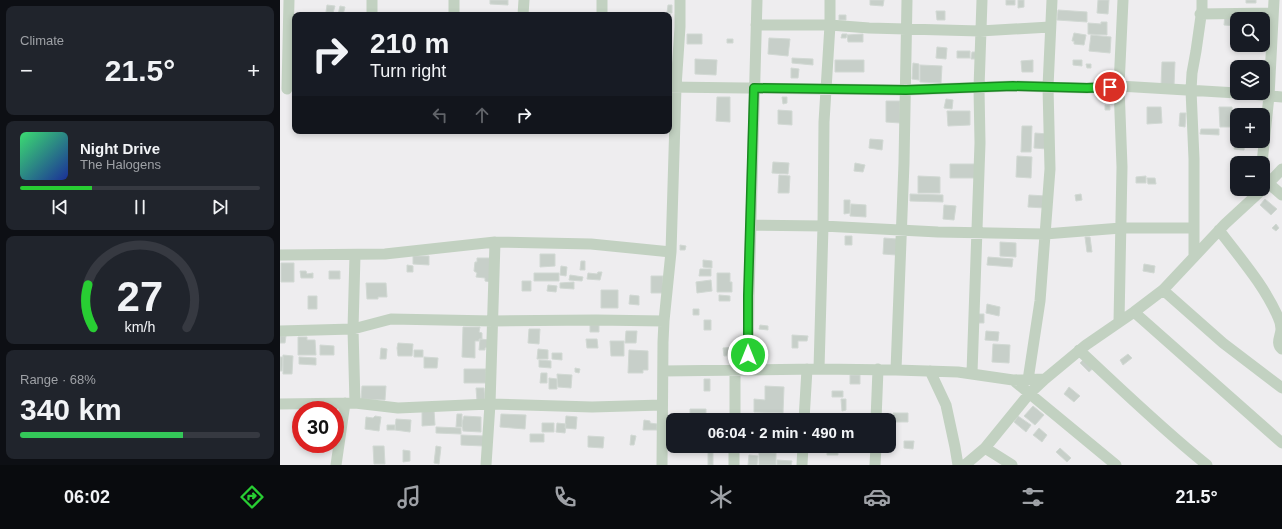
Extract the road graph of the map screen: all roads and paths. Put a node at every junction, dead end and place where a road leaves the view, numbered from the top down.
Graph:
1 (289, 0) edge
2 (372, 0) edge
3 (454, 0) edge
4 (524, 0) edge
5 (602, 0) edge
6 (680, 0) edge
7 (757, 0) edge
8 (830, 0) edge
9 (907, 0) edge
10 (982, 0) edge
11 (1052, 0) edge
12 (1123, 0) edge
13 (1202, 0) edge
14 (1274, 0) edge
15 (372, 12) edge
16 (454, 12) edge
17 (523, 12) edge
18 (602, 12) edge
19 (1273, 13) junction
20 (1200, 14) junction
21 (756, 25) junction
22 (830, 25) junction
23 (1050, 27) junction
24 (908, 29) junction
25 (980, 31) junction
26 (1270, 75) edge
27 (1119, 86) junction
28 (673, 87) edge
29 (754, 88) junction
30 (979, 88) junction
31 (1048, 88) junction
32 (287, 89) edge
33 (825, 89) junction
34 (906, 90) junction
35 (1191, 90) junction
36 (1230, 93) edge
37 (1270, 96) edge
38 (1282, 97) edge
39 (1269, 100) edge
40 (1263, 156) edge
41 (1282, 169) edge
42 (1270, 181) edge
43 (1270, 192) edge
44 (1255, 196) edge
45 (1282, 196) edge
46 (751, 225) junction
47 (823, 226) junction
48 (1121, 228) junction
49 (1193, 228) junction
50 (1219, 230) junction
51 (901, 231) junction
52 (978, 233) junction
53 (1045, 234) junction
54 (495, 242) junction
55 (672, 252) junction
56 (280, 255) edge
57 (355, 255) junction
58 (1194, 257) junction
59 (1163, 290) junction
60 (1134, 312) junction
61 (493, 321) junction
62 (664, 321) junction
63 (1119, 322) junction
64 (353, 329) junction
65 (280, 332) edge
66 (1282, 349) edge
67 (1078, 350) junction
68 (807, 369) junction
69 (819, 369) junction
70 (878, 369) junction
71 (736, 370) junction
72 (748, 370) junction
73 (896, 370) junction
74 (663, 371) junction
75 (930, 371) junction
76 (972, 373) junction
77 (1045, 379) junction
78 (1013, 380) junction
79 (1028, 380) junction
80 (1282, 388) edge
81 (1029, 394) junction
82 (350, 403) junction
83 (280, 404) edge
84 (490, 404) junction
85 (662, 405) junction
86 (734, 413) edge
87 (804, 413) edge
88 (876, 413) edge
89 (1282, 443) edge
90 (985, 448) junction
91 (734, 453) edge
92 (803, 453) edge
93 (876, 453) edge
94 (336, 465) edge
95 (486, 465) edge
96 (662, 465) edge
97 (734, 465) edge
98 (802, 465) edge
99 (875, 465) edge
100 (958, 465) edge
101 (965, 465) edge
102 (1012, 465) edge
103 (1116, 465) edge
104 (1206, 465) edge

1 - 32 street
2 - 15 street
3 - 16 street
4 - 17 street
5 - 18 street
6 - 28 street
7 - 21 street
8 - 22 street
9 - 24 street
10 - 25 street
11 - 23 street
12 - 27 street
13 - 20 street
14 - 19 street
19 - 20 street
19 - 26 street
20 - 35 street
21 - 22 street
21 - 29 street
22 - 24 street
22 - 33 street
23 - 25 street
23 - 31 street
24 - 25 street
24 - 34 street
25 - 30 street
27 - 31 street
27 - 35 street
27 - 48 street
28 - 29 street
28 - 55 street
29 - 33 street
29 - 46 street
30 - 31 street
30 - 34 street
30 - 52 street
31 - 53 street
33 - 34 street
33 - 47 street
34 - 51 street
35 - 36 street
35 - 49 street
37 - 38 street
39 - 40 street
41 - 42 street
43 - 45 street
44 - 50 street
46 - 47 street
46 - 72 street
47 - 51 street
47 - 69 street
48 - 49 street
48 - 53 street
48 - 63 street
49 - 58 street
50 - 58 street
50 - 66 street
51 - 52 street
51 - 73 street
52 - 53 street
52 - 76 street
53 - 79 street
54 - 55 street
54 - 57 street
54 - 61 street
55 - 62 street
56 - 57 street
57 - 64 street
58 - 59 street
59 - 60 street
59 - 80 street
60 - 63 street
60 - 89 street
61 - 62 street
61 - 64 street
61 - 84 street
62 - 74 street
63 - 67 street
64 - 65 street
64 - 82 street
67 - 77 street
67 - 104 street
68 - 69 street
68 - 72 street
68 - 87 street
69 - 70 street
70 - 73 street
70 - 88 street
71 - 72 street
71 - 74 street
71 - 86 street
73 - 75 street
74 - 85 street
75 - 76 street
75 - 100 street
76 - 78 street
77 - 79 street
77 - 81 street
78 - 79 street
78 - 81 street
81 - 90 street
81 - 103 street
82 - 83 street
82 - 84 street
82 - 94 street
84 - 85 street
84 - 95 street
85 - 96 street
90 - 101 street
90 - 102 street
91 - 97 street
92 - 98 street
93 - 99 street

